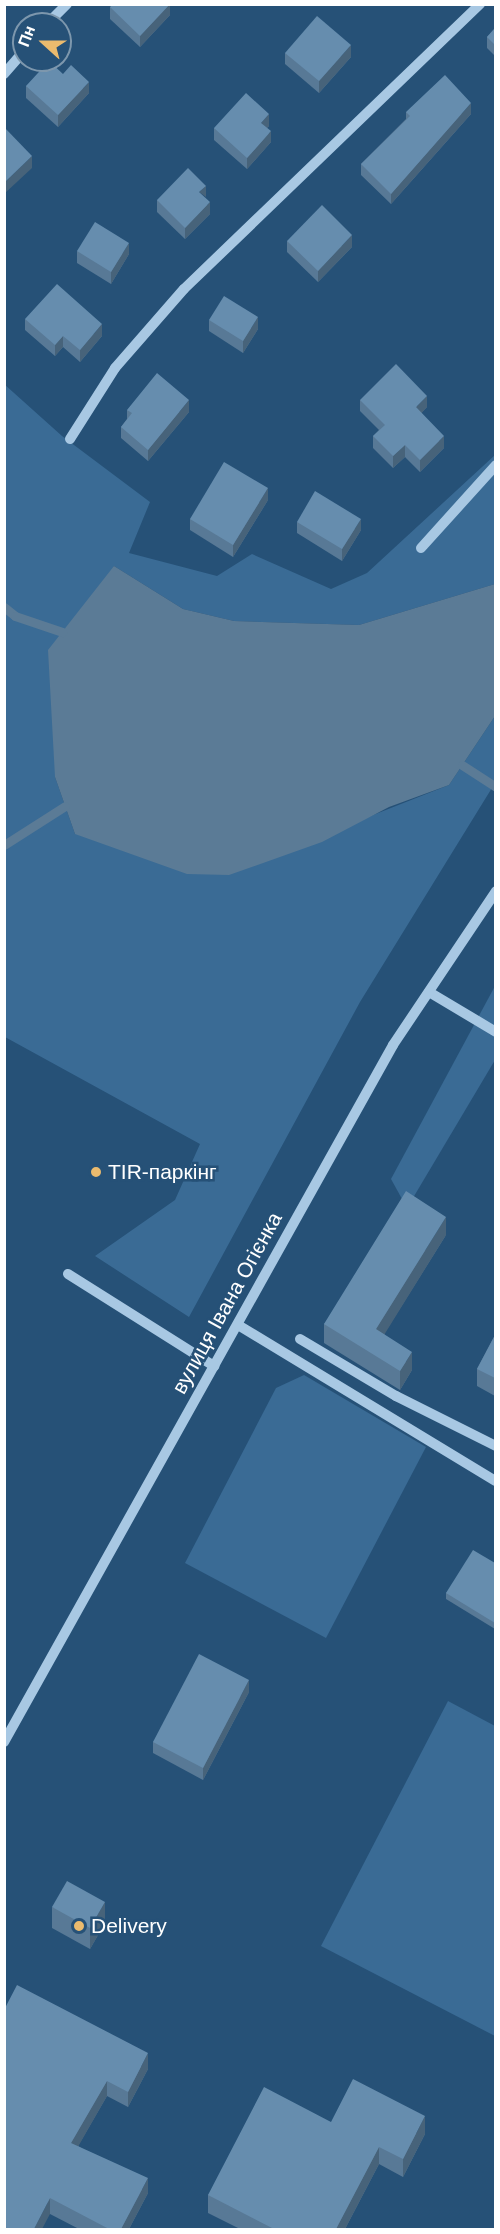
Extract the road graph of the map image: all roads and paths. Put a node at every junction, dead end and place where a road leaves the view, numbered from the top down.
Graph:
1 (480, 4) edge
2 (70, 439) dead end
3 (495, 465) edge
4 (421, 548) dead end
5 (495, 891) edge
6 (429, 992) junction
7 (495, 1032) edge
8 (68, 1274) dead end
9 (237, 1325) junction
10 (300, 1339) dead end
11 (214, 1366) junction
12 (495, 1446) edge
13 (495, 1481) edge
14 (4, 1742) edge

1 - 2 street
3 - 4 street
5 - 6 street, вулиця Івана Огієнка
6 - 7 street
6 - 9 street, вулиця Івана Огієнка
8 - 11 street
9 - 11 street, вулиця Івана Огієнка
9 - 13 street
10 - 12 street
11 - 14 street, вулиця Івана Огієнка

